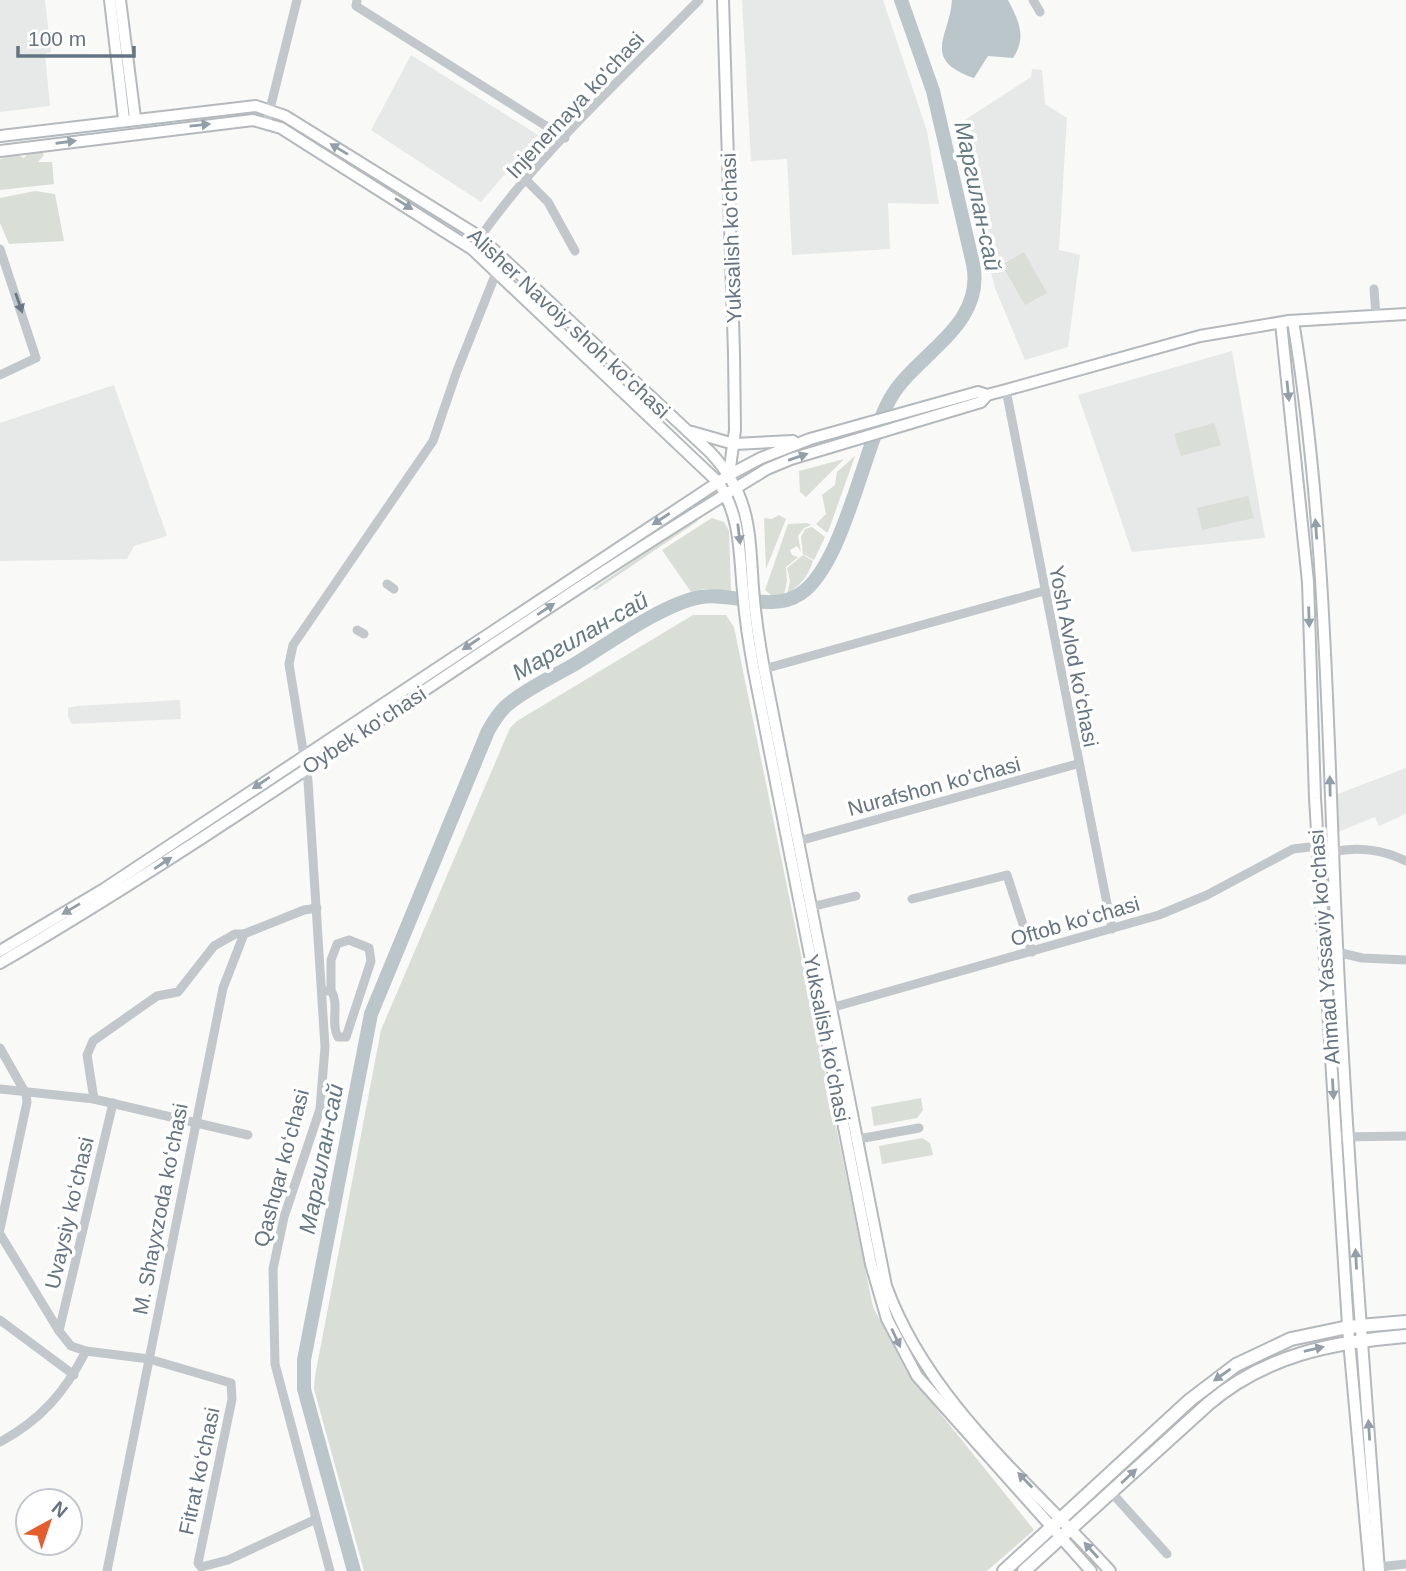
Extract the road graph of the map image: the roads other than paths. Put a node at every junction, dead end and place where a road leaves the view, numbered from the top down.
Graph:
1 (110, 0) edge
2 (120, 0) edge
3 (297, 0) edge
4 (357, 0) edge
5 (699, 0) edge
6 (723, 0) edge
7 (1034, 0) edge
8 (1040, 12) dead end
9 (270, 109) junction
10 (130, 119) junction
11 (267, 122) junction
12 (0, 136) edge
13 (565, 138) junction
14 (0, 151) edge
15 (527, 181) junction
16 (480, 237) junction
17 (0, 249) edge
18 (472, 249) junction
19 (575, 251) dead end
20 (502, 258) junction
21 (497, 272) junction
22 (1374, 289) dead end
23 (1406, 314) edge
24 (1376, 316) junction
25 (1293, 321) junction
26 (1281, 323) junction
27 (0, 375) edge
28 (1006, 390) junction
29 (896, 422) junction
30 (686, 430) junction
31 (810, 439) junction
32 (734, 444) junction
33 (729, 475) junction
34 (718, 482) junction
35 (737, 488) junction
36 (726, 494) junction
37 (748, 590) junction
38 (1044, 591) junction
39 (902, 619) dead end
40 (751, 625) junction
41 (906, 630) junction
42 (764, 669) junction
43 (302, 755) junction
44 (1077, 764) junction
45 (305, 768) junction
46 (799, 841) junction
47 (1318, 846) junction
48 (1333, 852) junction
49 (1406, 861) edge
50 (856, 896) dead end
51 (912, 899) dead end
52 (811, 906) junction
53 (317, 908) junction
54 (1112, 929) junction
55 (244, 934) junction
56 (0, 951) edge
57 (1032, 952) junction
58 (1337, 952) junction
59 (1406, 960) edge
60 (0, 963) edge
61 (327, 991) junction
62 (827, 1009) junction
63 (0, 1048) edge
64 (0, 1089) edge
65 (26, 1094) junction
66 (94, 1099) junction
67 (113, 1103) junction
68 (196, 1122) junction
69 (919, 1128) dead end
70 (248, 1135) dead end
71 (1406, 1136) edge
72 (1349, 1137) junction
73 (864, 1138) dead end
74 (1336, 1138) junction
75 (0, 1232) edge
76 (0, 1320) edge
77 (1406, 1322) edge
78 (1354, 1326) junction
79 (60, 1331) junction
80 (1406, 1336) edge
81 (1355, 1340) junction
82 (86, 1351) junction
83 (149, 1359) junction
84 (74, 1375) junction
85 (0, 1442) edge
86 (1111, 1492) junction
87 (316, 1519) junction
88 (1056, 1523) junction
89 (1072, 1530) junction
90 (1062, 1539) junction
91 (1167, 1554) dead end
92 (1406, 1564) edge
93 (1376, 1570) edge
94 (107, 1571) edge
95 (330, 1571) edge
96 (1004, 1571) edge
97 (1024, 1571) edge
98 (1091, 1571) edge
99 (1110, 1571) edge

1 - 10 main road
2 - 10 main road
3 - 9 street
4 - 13 street
5 - 13 street, Injenernaya ko'chasi
6 - 32 main road, Yuksalish koʻchasi
7 - 8 street
9 - 10 main road, Alisher Navoiy shoh koʻchasi
9 - 11 street
16 -> 9 main road, Alisher Navoiy shoh koʻchasi
10 - 12 main road, Alisher Navoiy shoh koʻchasi
14 -> 11 main road
11 -> 18 main road, Alisher Navoiy shoh koʻchasi
13 - 15 street, Injenernaya ko'chasi
15 - 16 street, Injenernaya ko'chasi
15 - 19 street
16 - 18 street, Injenernaya ko'chasi
16 - 20 main road, Alisher Navoiy shoh koʻchasi
17 -> 27 street
18 - 21 main road, Alisher Navoiy shoh koʻchasi
20 - 21 street, Qashqar koʻchasi
20 - 30 main road, Alisher Navoiy shoh koʻchasi
21 - 34 main road, Alisher Navoiy shoh koʻchasi
21 - 43 street, Qashqar koʻchasi
22 - 24 street
23 - 24 main road
24 - 25 main road
25 - 26 main road
48 -> 25 main road, Ahmad Yassaviy ko'chasi
26 - 28 main road
26 -> 47 main road, Ahmad Yassaviy ko'chasi
28 - 29 main road
28 - 38 street, Yosh Avlod koʻchasi
29 - 31 main road
35 -> 29 main road, Oybek ko‘chasi
30 - 32 main road
30 - 33 main road, Alisher Navoiy shoh koʻchasi
31 - 32 main road
31 - 33 main road, Oybek ko‘chasi
32 - 33 main road, Yuksalish koʻchasi
33 - 34 main road, Oybek ko‘chasi
33 - 35 main road, Alisher Navoiy shoh koʻchasi
34 - 36 main road, Yuksalish koʻchasi
34 -> 43 main road, Oybek ko‘chasi
35 - 36 main road, Oybek ko‘chasi
35 - 37 main road, Yuksalish koʻchasi
36 -> 37 main road, Yuksalish koʻchasi
45 -> 36 main road, Oybek ko‘chasi
37 - 40 main road, Yuksalish koʻchasi
38 - 41 street
38 - 44 street, Yosh Avlod koʻchasi
39 - 41 street
40 - 42 main road, Yuksalish koʻchasi
40 - 62 main road, Yuksalish koʻchasi
41 - 42 street
42 - 46 main road, Yuksalish koʻchasi
43 - 45 street, Qashqar koʻchasi
43 -> 56 main road, Oybek ko‘chasi
44 - 46 street, Nurafshon ko'chasi
44 - 54 street, Yosh Avlod koʻchasi
45 - 53 street, Qashqar koʻchasi
60 -> 45 main road, Oybek ko‘chasi
46 - 52 main road, Yuksalish koʻchasi
47 - 54 street, Oftob koʻchasi
47 -> 74 main road, Ahmad Yassaviy ko'chasi
48 - 49 street
48 - 58 main road, Ahmad Yassaviy ko'chasi
50 - 52 street
51 - 57 street
52 - 62 main road, Yuksalish koʻchasi
53 - 55 street
53 - 61 street, Qashqar koʻchasi
54 - 57 street, Oftob koʻchasi
55 - 66 street
55 - 68 street, M. Shayxzoda koʻchasi
57 - 62 street, Oftob koʻchasi
58 - 59 street
58 - 72 main road, Ahmad Yassaviy ko'chasi
61 - 61 street
61 - 87 street, Qashqar koʻchasi
62 - 88 main road, Yuksalish koʻchasi
63 - 65 street
64 - 65 street
65 - 66 street
65 - 75 street
66 - 67 street
67 - 68 street
67 - 79 street, Uvaysiy koʻchasi
68 - 70 street
68 - 83 street, M. Shayxzoda koʻchasi
69 - 73 street
71 - 72 street
72 - 74 street
78 -> 72 main road, Ahmad Yassaviy ko'chasi
74 - 78 main road, Ahmad Yassaviy ko'chasi
75 - 79 street
76 - 84 street
77 - 78 highway
78 - 81 main road, Ahmad Yassaviy ko'chasi
78 -> 88 highway
79 - 82 street
80 - 81 highway
86 -> 81 highway
81 - 93 main road, Ahmad Yassaviy ko'chasi
82 - 83 street
82 - 84 street
83 - 87 street, Fitrat koʻchasi
83 - 94 street, M. Shayxzoda koʻchasi
84 - 85 street
86 - 89 highway
86 - 91 street
87 - 95 street, Qashqar koʻchasi
88 - 89 main road, Yuksalish koʻchasi
88 - 90 main road, Yuksalish koʻchasi
88 - 96 highway
89 - 90 highway
99 -> 89 main road, Yuksalish koʻchasi
90 - 97 highway
90 - 98 main road, Yuksalish koʻchasi
92 - 93 street

